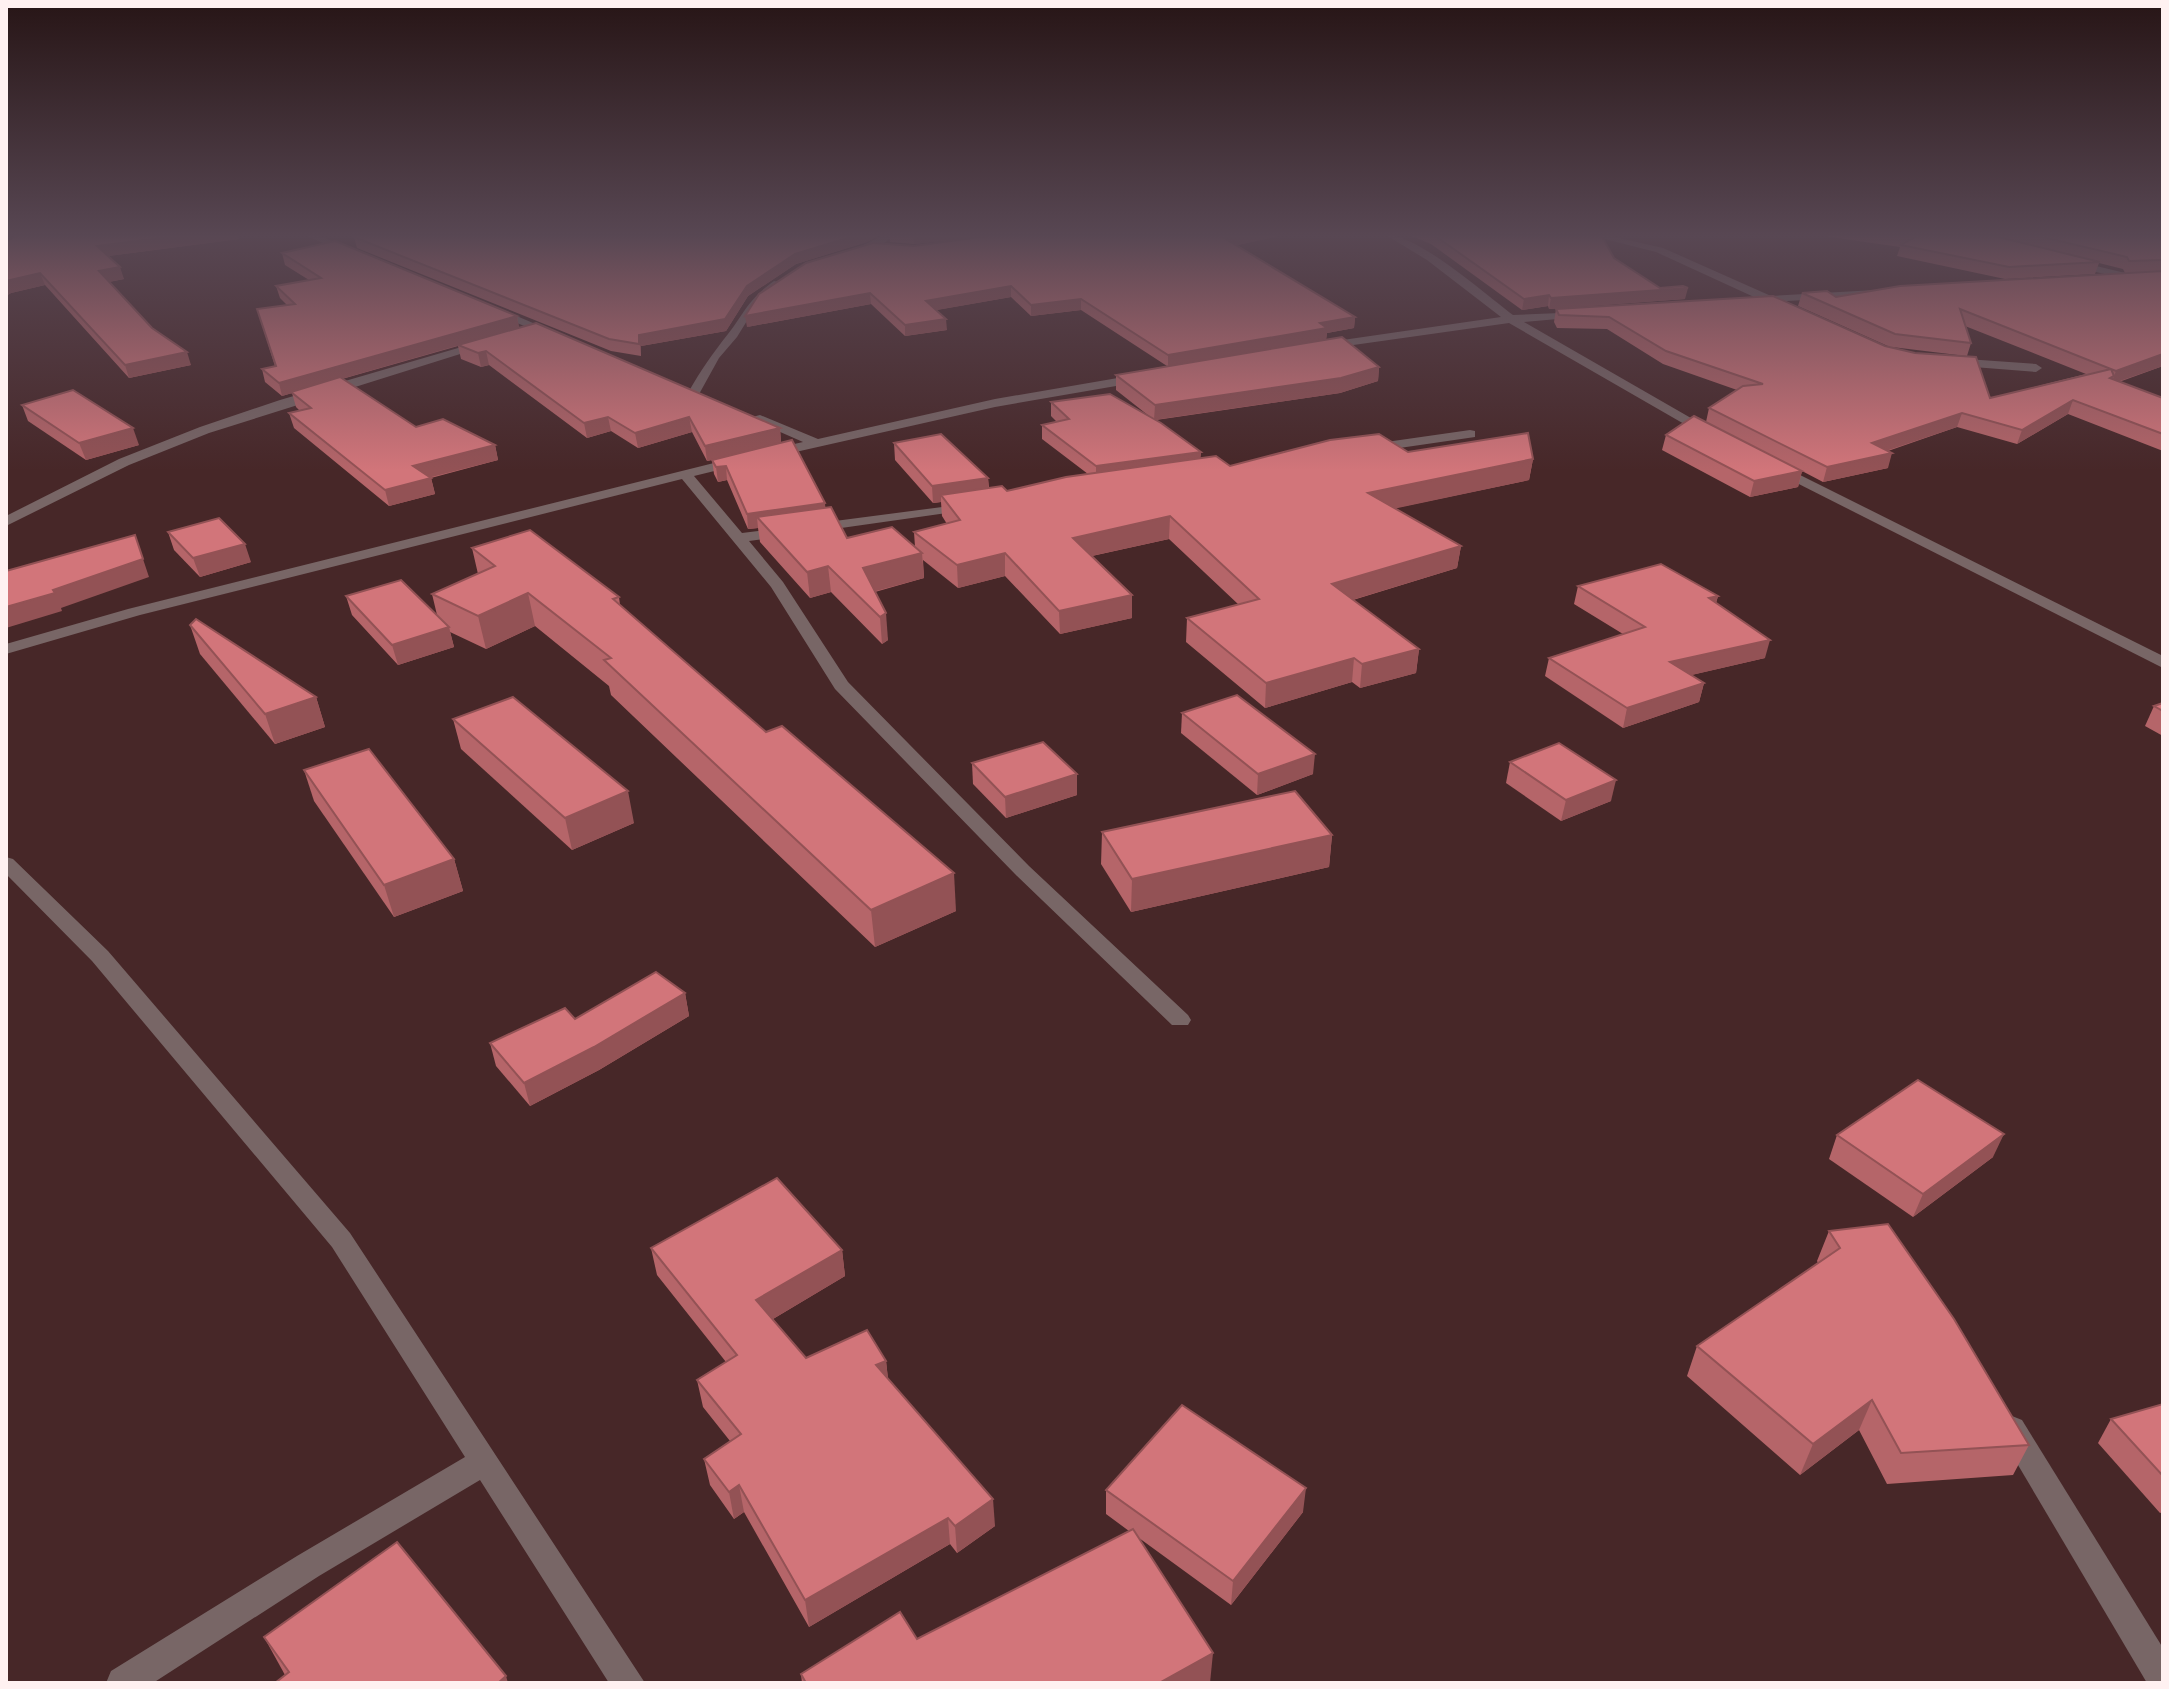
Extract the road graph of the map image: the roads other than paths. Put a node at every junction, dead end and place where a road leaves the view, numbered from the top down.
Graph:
1 (503, 314) edge
2 (746, 314) edge
3 (1504, 314) edge
4 (1577, 314) edge
5 (1511, 319) junction
6 (540, 329) junction
7 (510, 337) edge
8 (568, 340) edge
9 (496, 342) edge
10 (1309, 349) edge
11 (1942, 362) edge
12 (2036, 368) dead end
13 (1160, 375) edge
14 (680, 387) edge
15 (747, 415) edge
16 (1470, 434) dead end
17 (814, 442) junction
18 (1730, 444) edge
19 (1361, 450) edge
20 (1758, 458) edge
21 (685, 474) junction
22 (988, 503) edge
23 (6, 522) edge
24 (739, 538) junction
25 (6, 649) edge
26 (2163, 663) edge
27 (6, 863) edge
28 (1180, 1020) dead end
29 (1996, 1402) edge
30 (485, 1461) junction
31 (2163, 1679) edge
32 (123, 1683) edge
33 (628, 1683) edge

1 - 6 street
2 - 14 street
3 - 5 street
4 - 5 street
5 - 10 street
5 - 18 street
6 - 7 street
6 - 8 street
9 - 23 street
11 - 12 street
13 - 17 street
15 - 17 street
16 - 19 street
17 - 21 street
20 - 26 street
21 - 24 street
21 - 25 street
22 - 24 street
24 - 28 street
27 - 30 street
29 - 31 street
30 - 32 street
30 - 33 street

